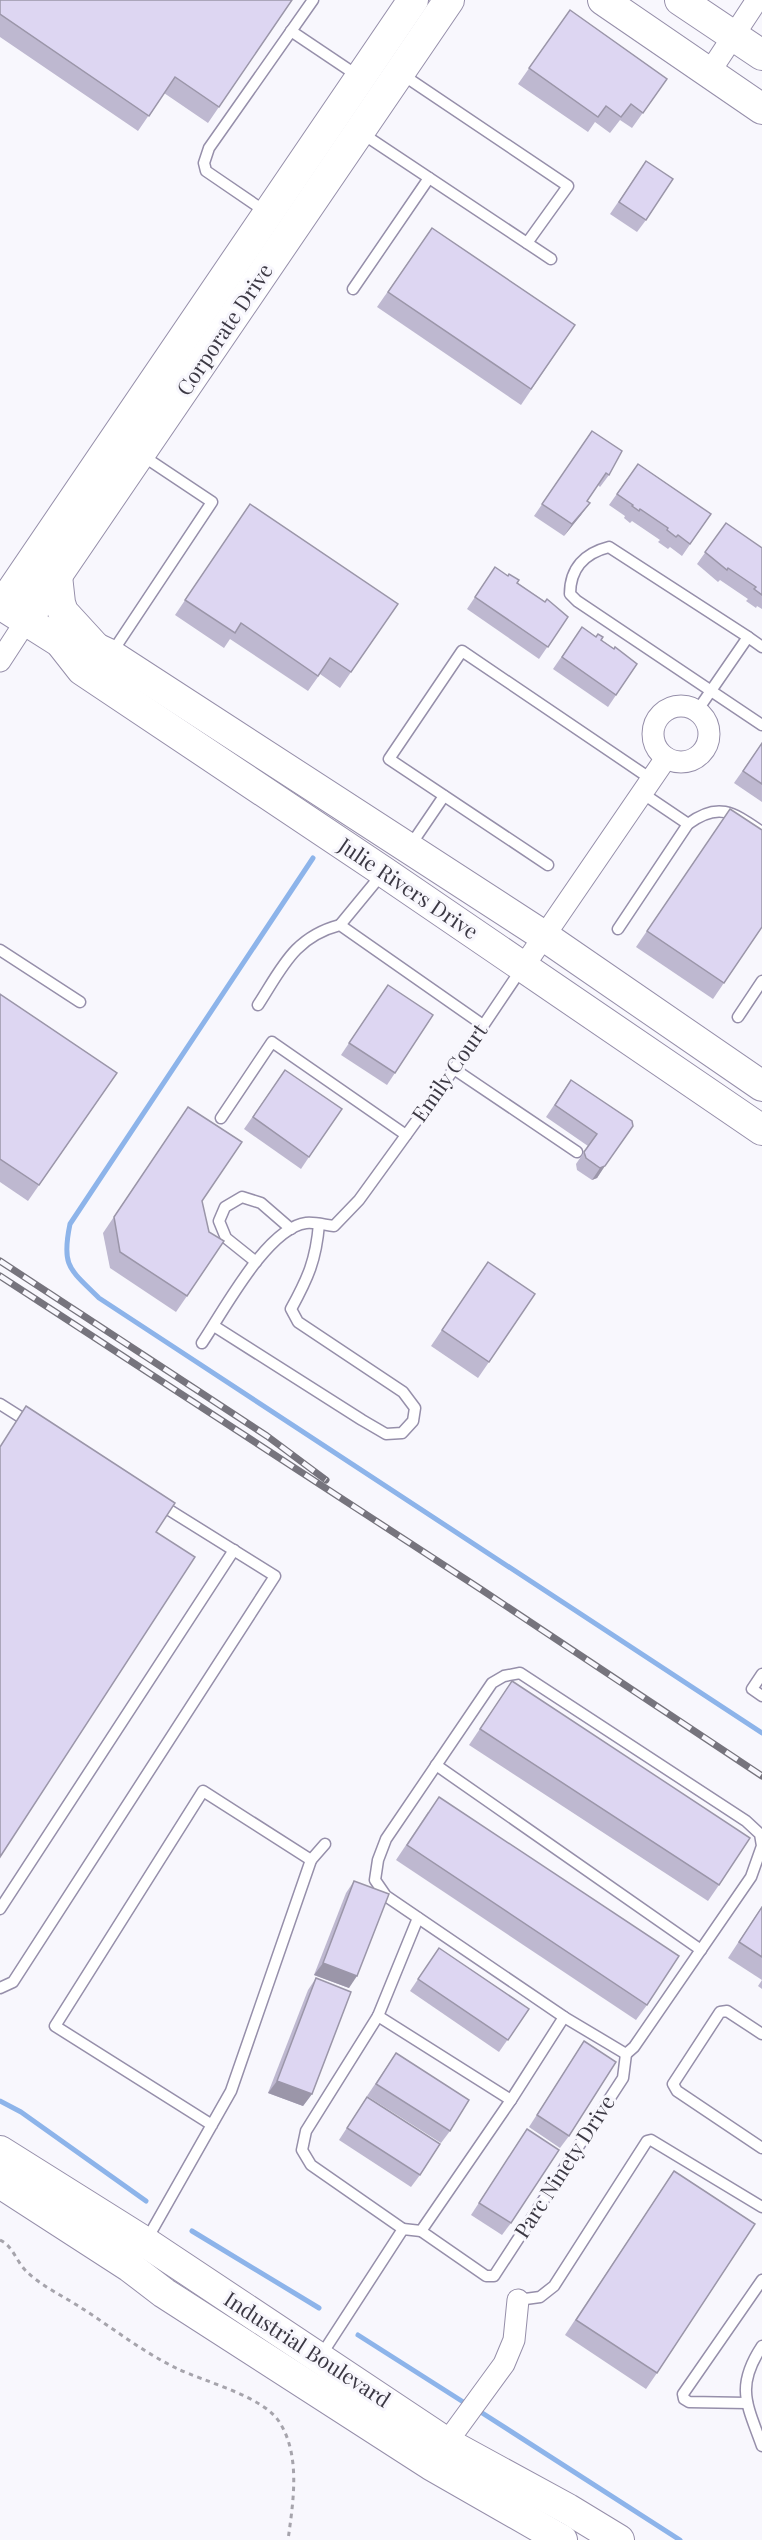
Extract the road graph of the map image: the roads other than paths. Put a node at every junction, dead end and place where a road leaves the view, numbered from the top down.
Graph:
1 (313, 0) edge
2 (413, 0) edge
3 (449, 0) edge
4 (603, 0) edge
5 (682, 0) edge
6 (757, 0) edge
7 (291, 31) junction
8 (733, 35) junction
9 (762, 56) edge
10 (400, 73) junction
11 (709, 73) junction
12 (360, 77) junction
13 (762, 109) edge
14 (360, 132) junction
15 (429, 178) junction
16 (268, 214) junction
17 (527, 243) junction
18 (243, 250) junction
19 (551, 259) dead end
20 (268, 267) junction
21 (353, 289) dead end
22 (140, 454) junction
23 (57, 576) junction
24 (7, 610) edge
25 (748, 637) junction
26 (60, 642) junction
27 (762, 647) edge
28 (104, 651) junction
29 (0, 660) edge
30 (711, 691) junction
31 (697, 711) junction
32 (762, 725) edge
33 (666, 758) junction
34 (646, 786) junction
35 (444, 796) junction
36 (688, 824) junction
37 (762, 832) edge
38 (408, 849) junction
39 (548, 865) dead end
40 (384, 872) junction
41 (340, 925) junction
42 (618, 929) dead end
43 (544, 936) junction
44 (0, 950) edge
45 (523, 967) junction
46 (762, 981) edge
47 (80, 1002) dead end
48 (258, 1005) dead end
49 (738, 1017) dead end
50 (483, 1025) junction
51 (454, 1069) junction
52 (762, 1086) edge
53 (221, 1118) dead end
54 (762, 1130) edge
55 (406, 1135) junction
56 (577, 1152) dead end
57 (319, 1224) junction
58 (291, 1229) junction
59 (256, 1262) junction
60 (214, 1326) junction
61 (202, 1344) dead end
62 (0, 1404) edge
63 (41, 1429) edge
64 (152, 1499) edge
65 (234, 1550) junction
66 (762, 1674) edge
67 (762, 1696) edge
68 (436, 1765) junction
69 (325, 1844) dead end
70 (311, 1860) junction
71 (0, 1909) edge
72 (418, 1918) junction
73 (701, 1950) junction
74 (0, 1988) edge
75 (378, 2016) junction
76 (564, 2017) junction
77 (762, 2034) edge
78 (626, 2054) junction
79 (511, 2100) junction
80 (212, 2125) junction
81 (762, 2148) edge
82 (0, 2151) edge
83 (0, 2183) edge
84 (762, 2207) edge
85 (402, 2229) junction
86 (421, 2230) junction
87 (138, 2255) junction
88 (762, 2280) edge
89 (518, 2300) joint
90 (762, 2346) edge
91 (320, 2357) junction
92 (747, 2403) junction
93 (762, 2446) edge
94 (439, 2454) junction
95 (561, 2529) edge
96 (619, 2540) edge

1 - 7 lane
2 - 12 street, Corporate Drive
3 - 10 street, Corporate Drive
4 - 11 street
5 - 8 street
6 - 8 street
7 - 12 lane
7 - 16 lane
8 - 9 street
8 - 11 street
10 - 14 street, Corporate Drive
10 - 17 lane
11 - 13 street
12 - 16 street, Corporate Drive
14 - 15 lane
14 - 20 street, Corporate Drive
15 - 17 lane
15 - 21 lane
16 - 18 street, Corporate Drive
17 - 19 lane
18 - 20 street
18 - 24 street, Corporate Drive
20 - 22 street, Corporate Drive
22 - 23 street, Corporate Drive
22 - 28 lane
23 - 24 street, Corporate Drive
23 - 28 street
24 - 26 street, Julie Rivers Drive
24 - 29 street, Corporate Drive
25 - 27 lane
25 - 30 lane
25 - 30 lane
26 - 28 street, Julie Rivers Drive
26 - 40 street, Julie Rivers Drive
28 - 38 street, Julie Rivers Drive
30 - 31 lane
30 - 32 lane
31 - 33 street
31 - 33 street
33 - 34 street, Emily Court
34 - 35 lane
34 - 36 lane
34 - 43 street, Emily Court
35 - 38 lane
35 - 39 lane
36 - 37 lane
36 - 42 lane
38 - 40 street
38 - 43 street, Julie Rivers Drive
40 - 41 lane
40 - 45 street, Julie Rivers Drive
41 - 48 lane
41 - 50 lane
43 - 45 street, Emily Court
43 - 52 street, Julie Rivers Drive
44 - 47 lane
45 - 50 lane, Emily Court
45 - 54 street, Julie Rivers Drive
46 - 49 lane
50 - 51 lane, Emily Court
51 - 55 lane, Emily Court
51 - 56 lane
53 - 55 lane
55 - 57 lane, Emily Court
57 - 58 lane, Emily Court
57 - 60 lane
58 - 59 lane
58 - 59 lane
59 - 60 lane
60 - 61 lane
62 - 63 lane
64 - 65 lane
65 - 71 lane
65 - 74 lane
66 - 67 lane
68 - 72 lane
68 - 73 lane
68 - 73 lane
69 - 70 lane
70 - 80 lane
70 - 80 lane
72 - 75 lane
72 - 76 lane
73 - 78 lane
75 - 79 lane
75 - 85 lane
76 - 78 lane
76 - 79 lane
77 - 81 lane
78 - 86 lane, Parc Ninety Drive
79 - 86 lane
80 - 87 lane
82 - 87 street, Industrial Boulevard
83 - 87 street, Industrial Boulevard
84 - 89 lane
85 - 86 lane
85 - 91 lane
87 - 91 street, Industrial Boulevard
87 - 94 street, Industrial Boulevard
88 - 92 lane
89 - 94 street
90 - 92 lane
91 - 94 street, Industrial Boulevard
92 - 93 lane
94 - 95 street, Industrial Boulevard
95 - 96 street, Industrial Boulevard

